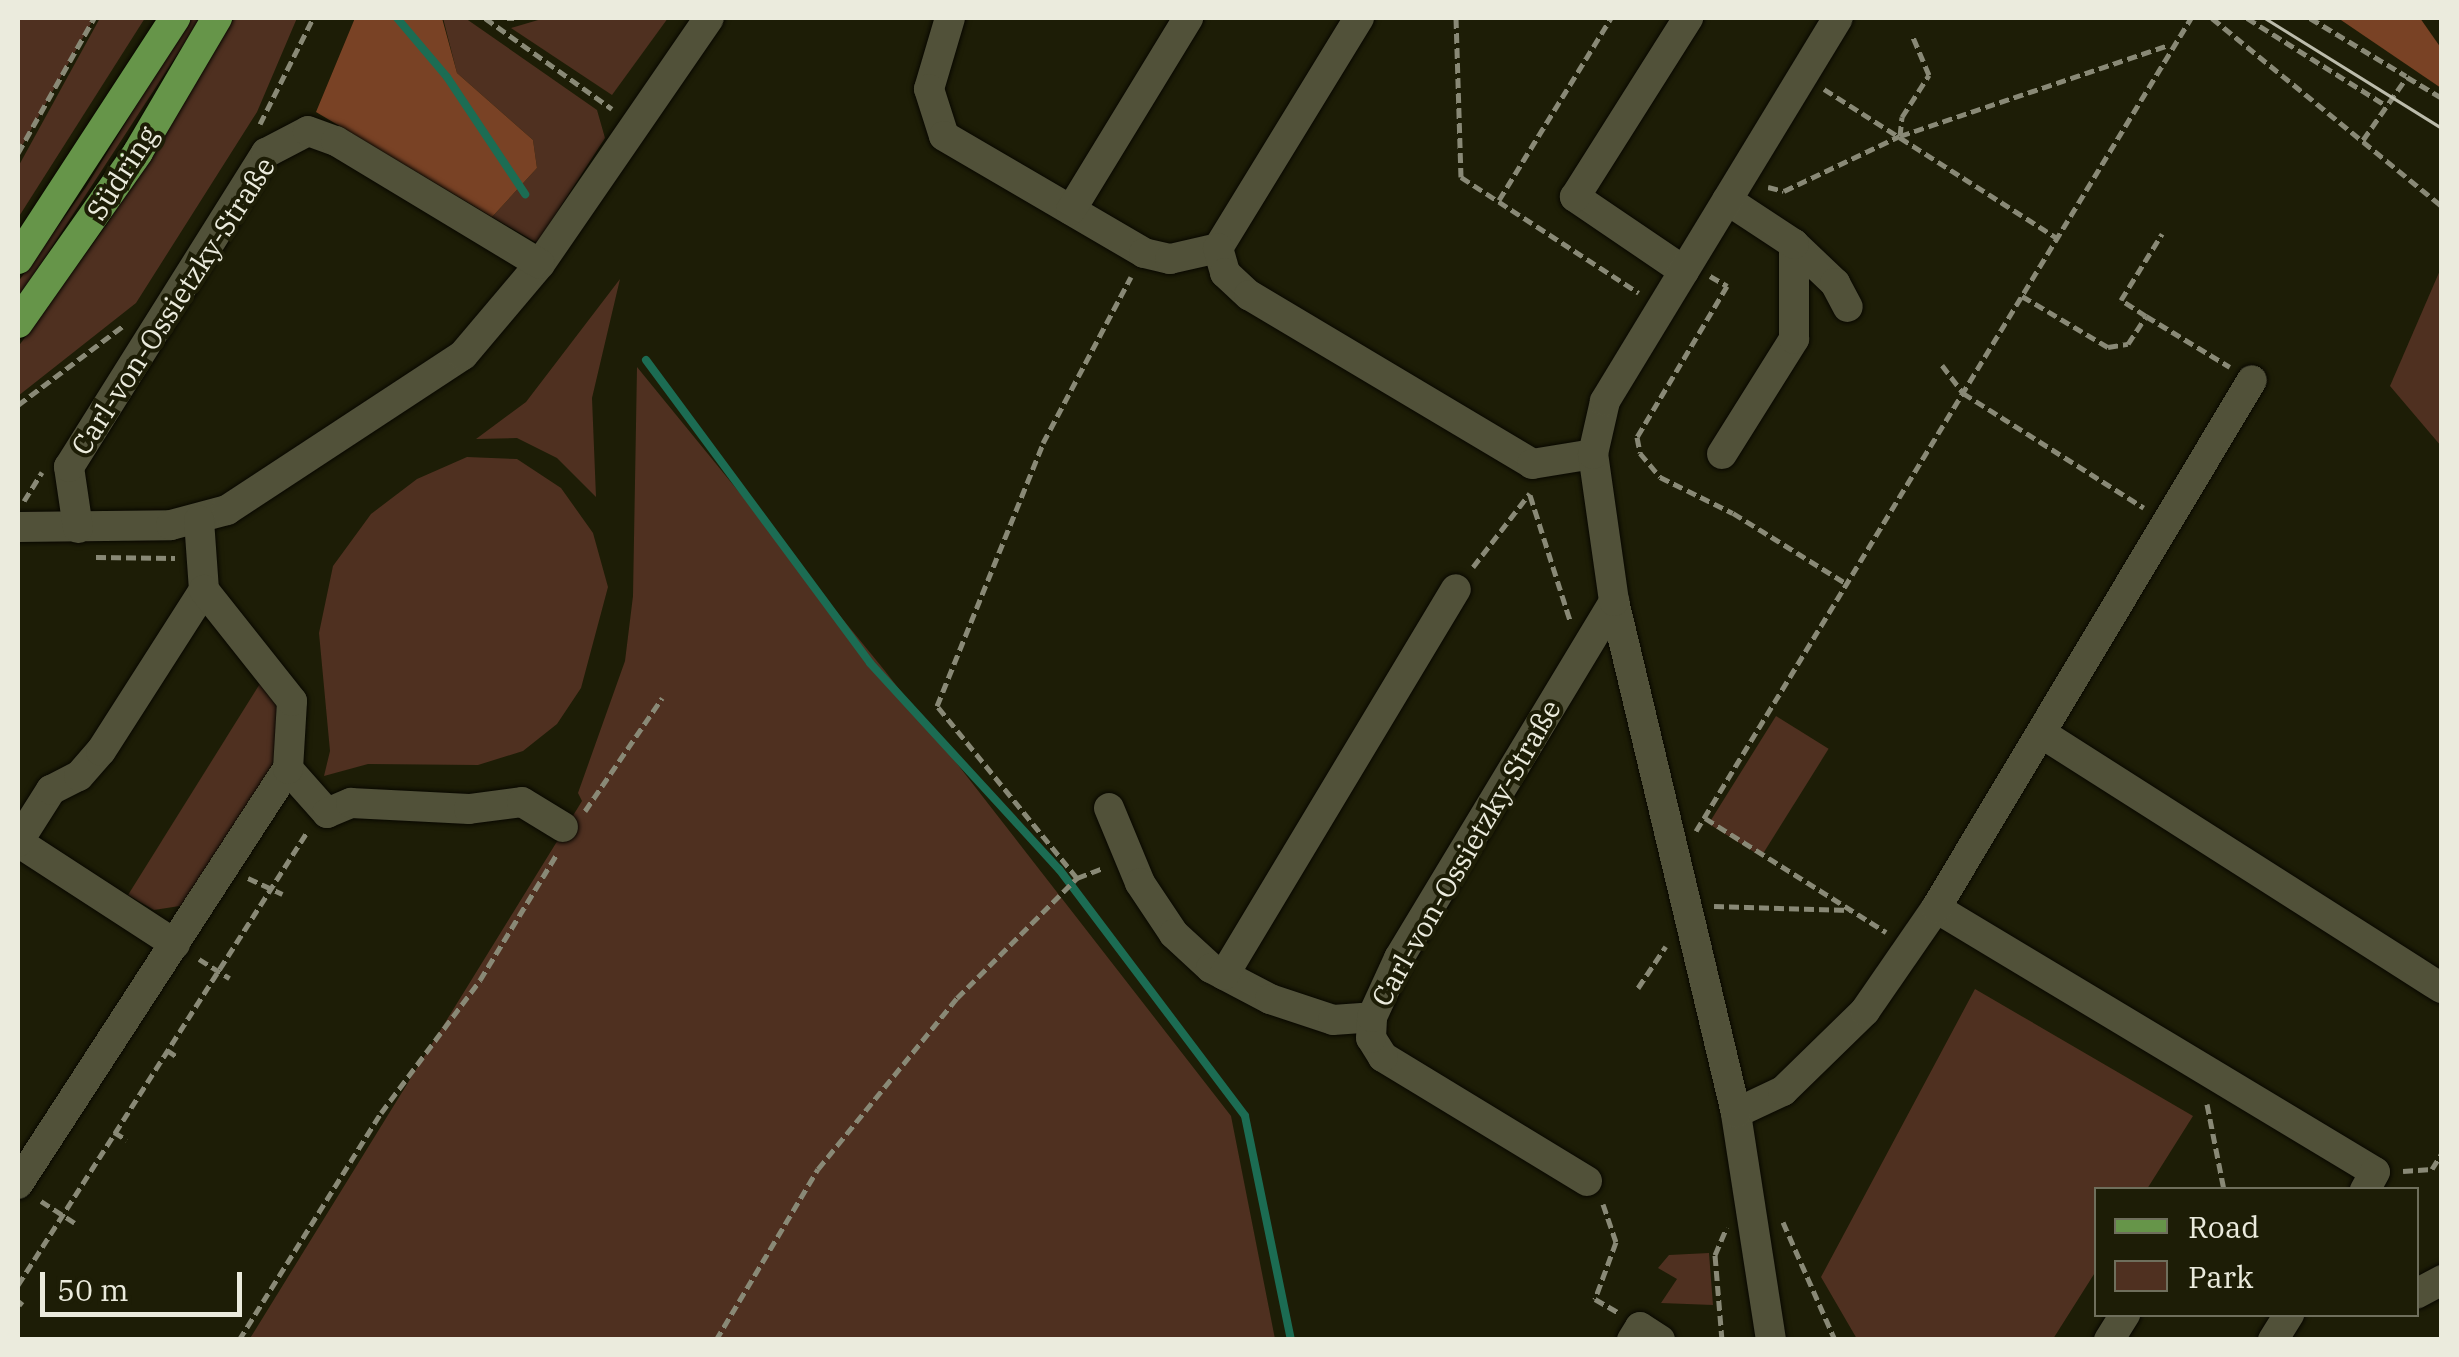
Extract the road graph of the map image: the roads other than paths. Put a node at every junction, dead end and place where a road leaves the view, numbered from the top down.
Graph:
1 (175, 18) edge
2 (216, 18) edge
3 (709, 18) edge
4 (950, 18) edge
5 (1188, 18) edge
6 (1359, 18) edge
7 (1688, 18) edge
8 (1838, 18) edge
9 (1727, 200) junction
10 (1071, 210) junction
11 (1794, 244) junction
12 (1218, 248) junction
13 (18, 259) edge
14 (540, 264) junction
15 (1684, 271) junction
16 (1848, 307) dead end
17 (18, 323) edge
18 (2252, 380) road end
19 (1594, 454) junction
20 (1722, 454) dead end
21 (199, 520) junction
22 (18, 527) edge
23 (78, 528) junction
24 (1456, 589) road end
25 (204, 590) junction
26 (1614, 601) junction
27 (2041, 733) junction
28 (288, 769) junction
29 (1109, 808) dead end
30 (568, 831) road end
31 (1936, 908) junction
32 (175, 944) junction
33 (1224, 975) junction
34 (2442, 988) edge
35 (1372, 1017) junction
36 (1736, 1113) junction
37 (2370, 1181) edge
38 (1588, 1182) road end
39 (23, 1188) edge
40 (2442, 1280) edge
41 (2419, 1292) edge
42 (2122, 1317) edge
43 (2287, 1317) edge
44 (1632, 1340) edge
45 (1660, 1340) edge
46 (1772, 1340) edge
47 (2109, 1340) edge
48 (2274, 1340) edge

1 - 13 main road, Südring
2 - 17 main road, Südring
3 - 14 street
4 - 10 street
5 - 10 street
6 - 12 street
7 - 15 street
8 - 9 street
9 - 11 street
9 - 15 street
10 - 12 street
11 - 16 street
11 - 20 street
12 - 19 street
14 - 21 street
14 - 23 street, Carl-von-Ossietzky-Straße
15 - 19 street
18 - 27 street
19 - 26 street
21 - 23 street
21 - 25 street
22 - 23 street
24 - 33 street
25 - 28 street
25 - 32 street
26 - 35 street, Carl-von-Ossietzky-Straße
26 - 36 street
27 - 31 street
27 - 34 street
28 - 30 street
28 - 32 street
29 - 33 street
31 - 36 street
31 - 37 street
32 - 39 street
33 - 35 street
35 - 38 street, Carl-von-Ossietzky-Straße
36 - 46 street
40 - 41 street
42 - 47 street
43 - 48 street
44 - 45 street

